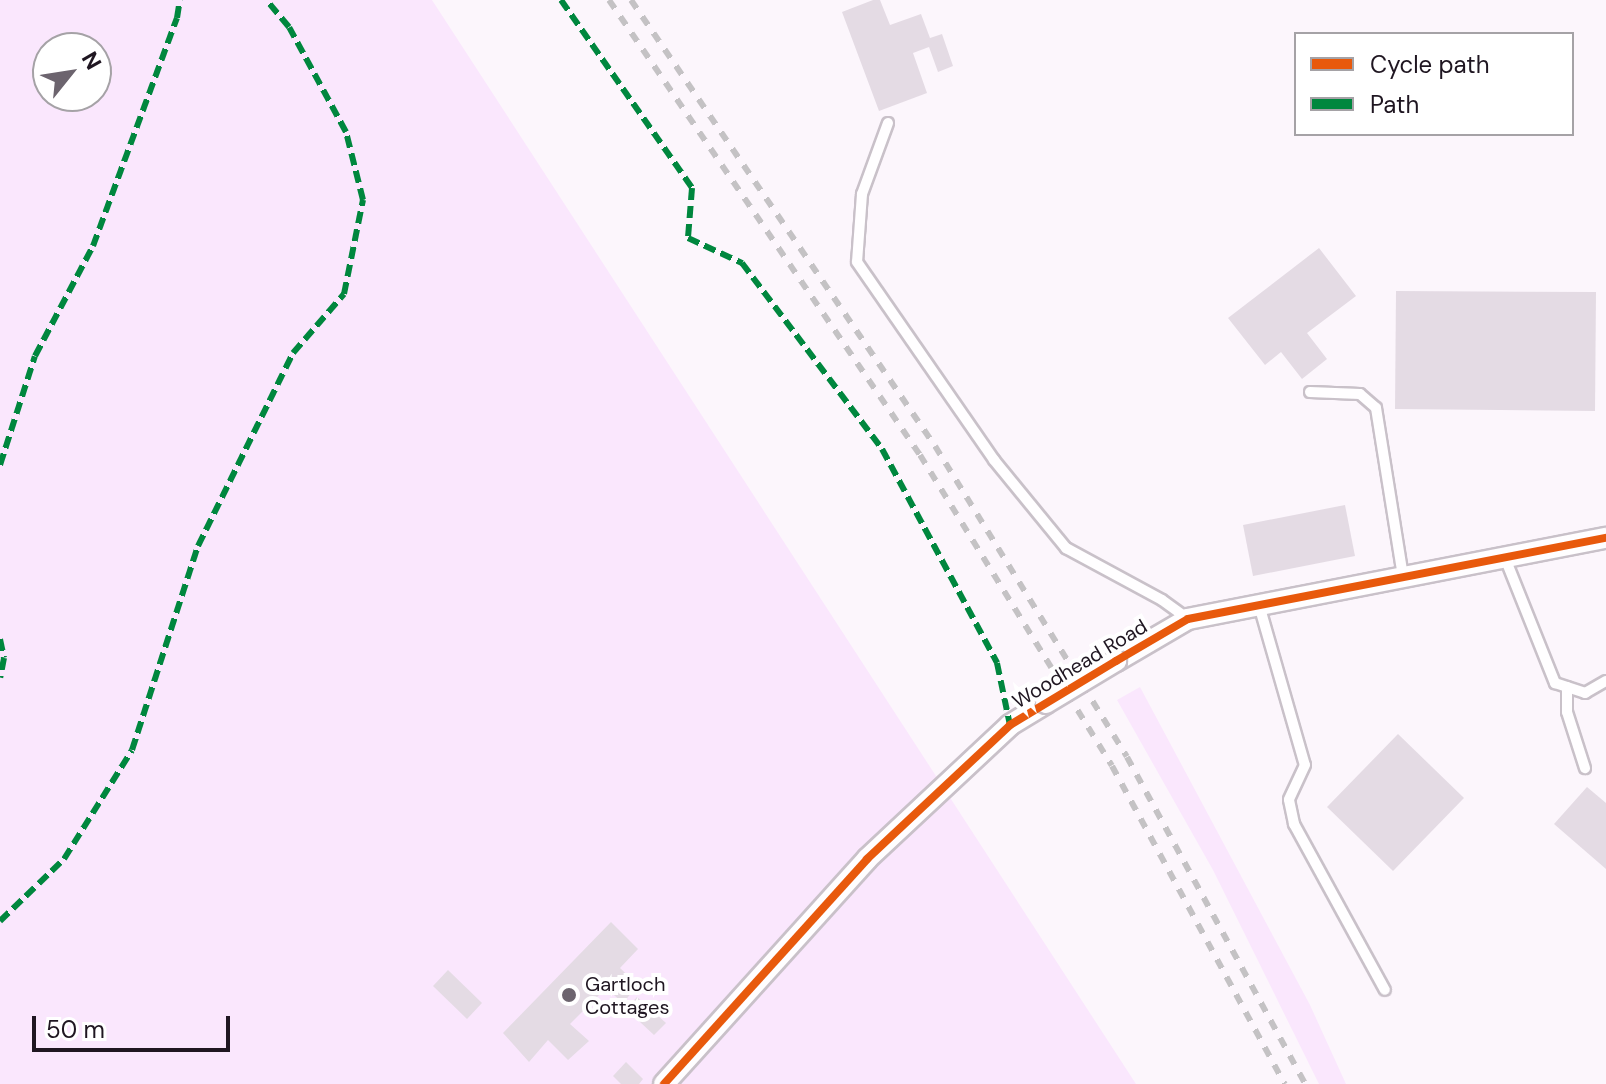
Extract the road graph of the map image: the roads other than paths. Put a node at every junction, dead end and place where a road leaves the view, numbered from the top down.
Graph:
1 (888, 123) dead end
2 (1310, 392) dead end
3 (1606, 538) edge
4 (1505, 558) junction
5 (1403, 577) junction
6 (1259, 605) junction
7 (1188, 619) junction
8 (1606, 681) edge
9 (1567, 687) junction
10 (1585, 768) dead end
11 (1385, 990) dead end
12 (664, 1084) edge

1 - 7 lane
2 - 5 lane
3 - 4 street, Woodhead Road
4 - 5 street, Woodhead Road
4 - 9 lane
5 - 6 street, Woodhead Road
6 - 7 street, Woodhead Road
6 - 11 lane
7 - 12 street, Woodhead Road, bridge
8 - 9 lane
9 - 10 lane

